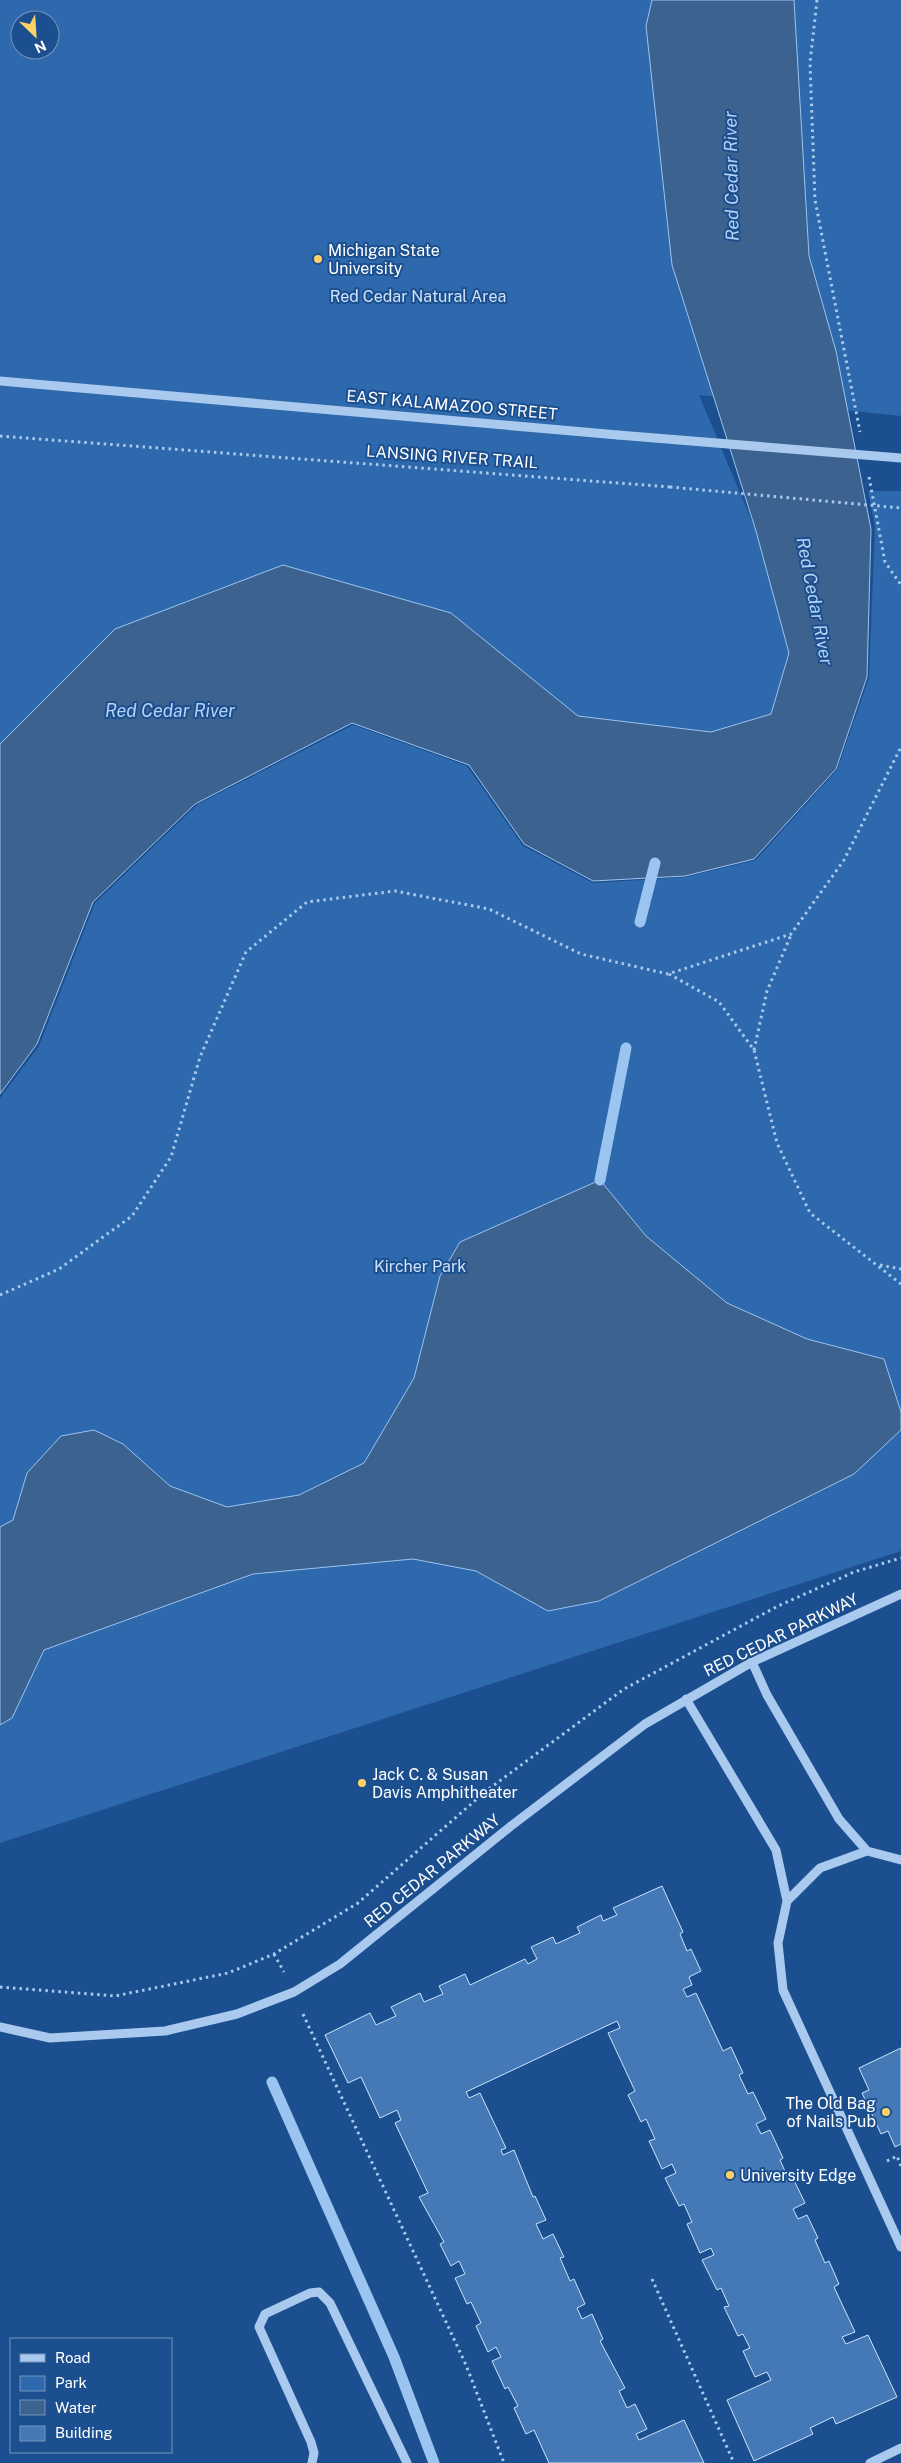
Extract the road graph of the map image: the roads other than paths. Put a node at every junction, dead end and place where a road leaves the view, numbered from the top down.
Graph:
1 (0, 382) edge
2 (901, 458) edge
3 (901, 1594) edge
4 (752, 1662) junction
5 (686, 1699) junction
6 (868, 1851) junction
7 (901, 1860) edge
8 (787, 1901) junction
9 (0, 2027) edge
10 (901, 2247) edge
11 (901, 2448) edge
12 (312, 2463) edge
13 (407, 2463) edge
14 (870, 2463) edge

1 - 2 street, EAST KALAMAZOO STREET, bridge
3 - 4 street, RED CEDAR PARKWAY
4 - 5 street, RED CEDAR PARKWAY
4 - 6 street
5 - 8 street
5 - 9 street, RED CEDAR PARKWAY
6 - 7 street
6 - 8 street
8 - 10 street
11 - 14 street
12 - 13 street

